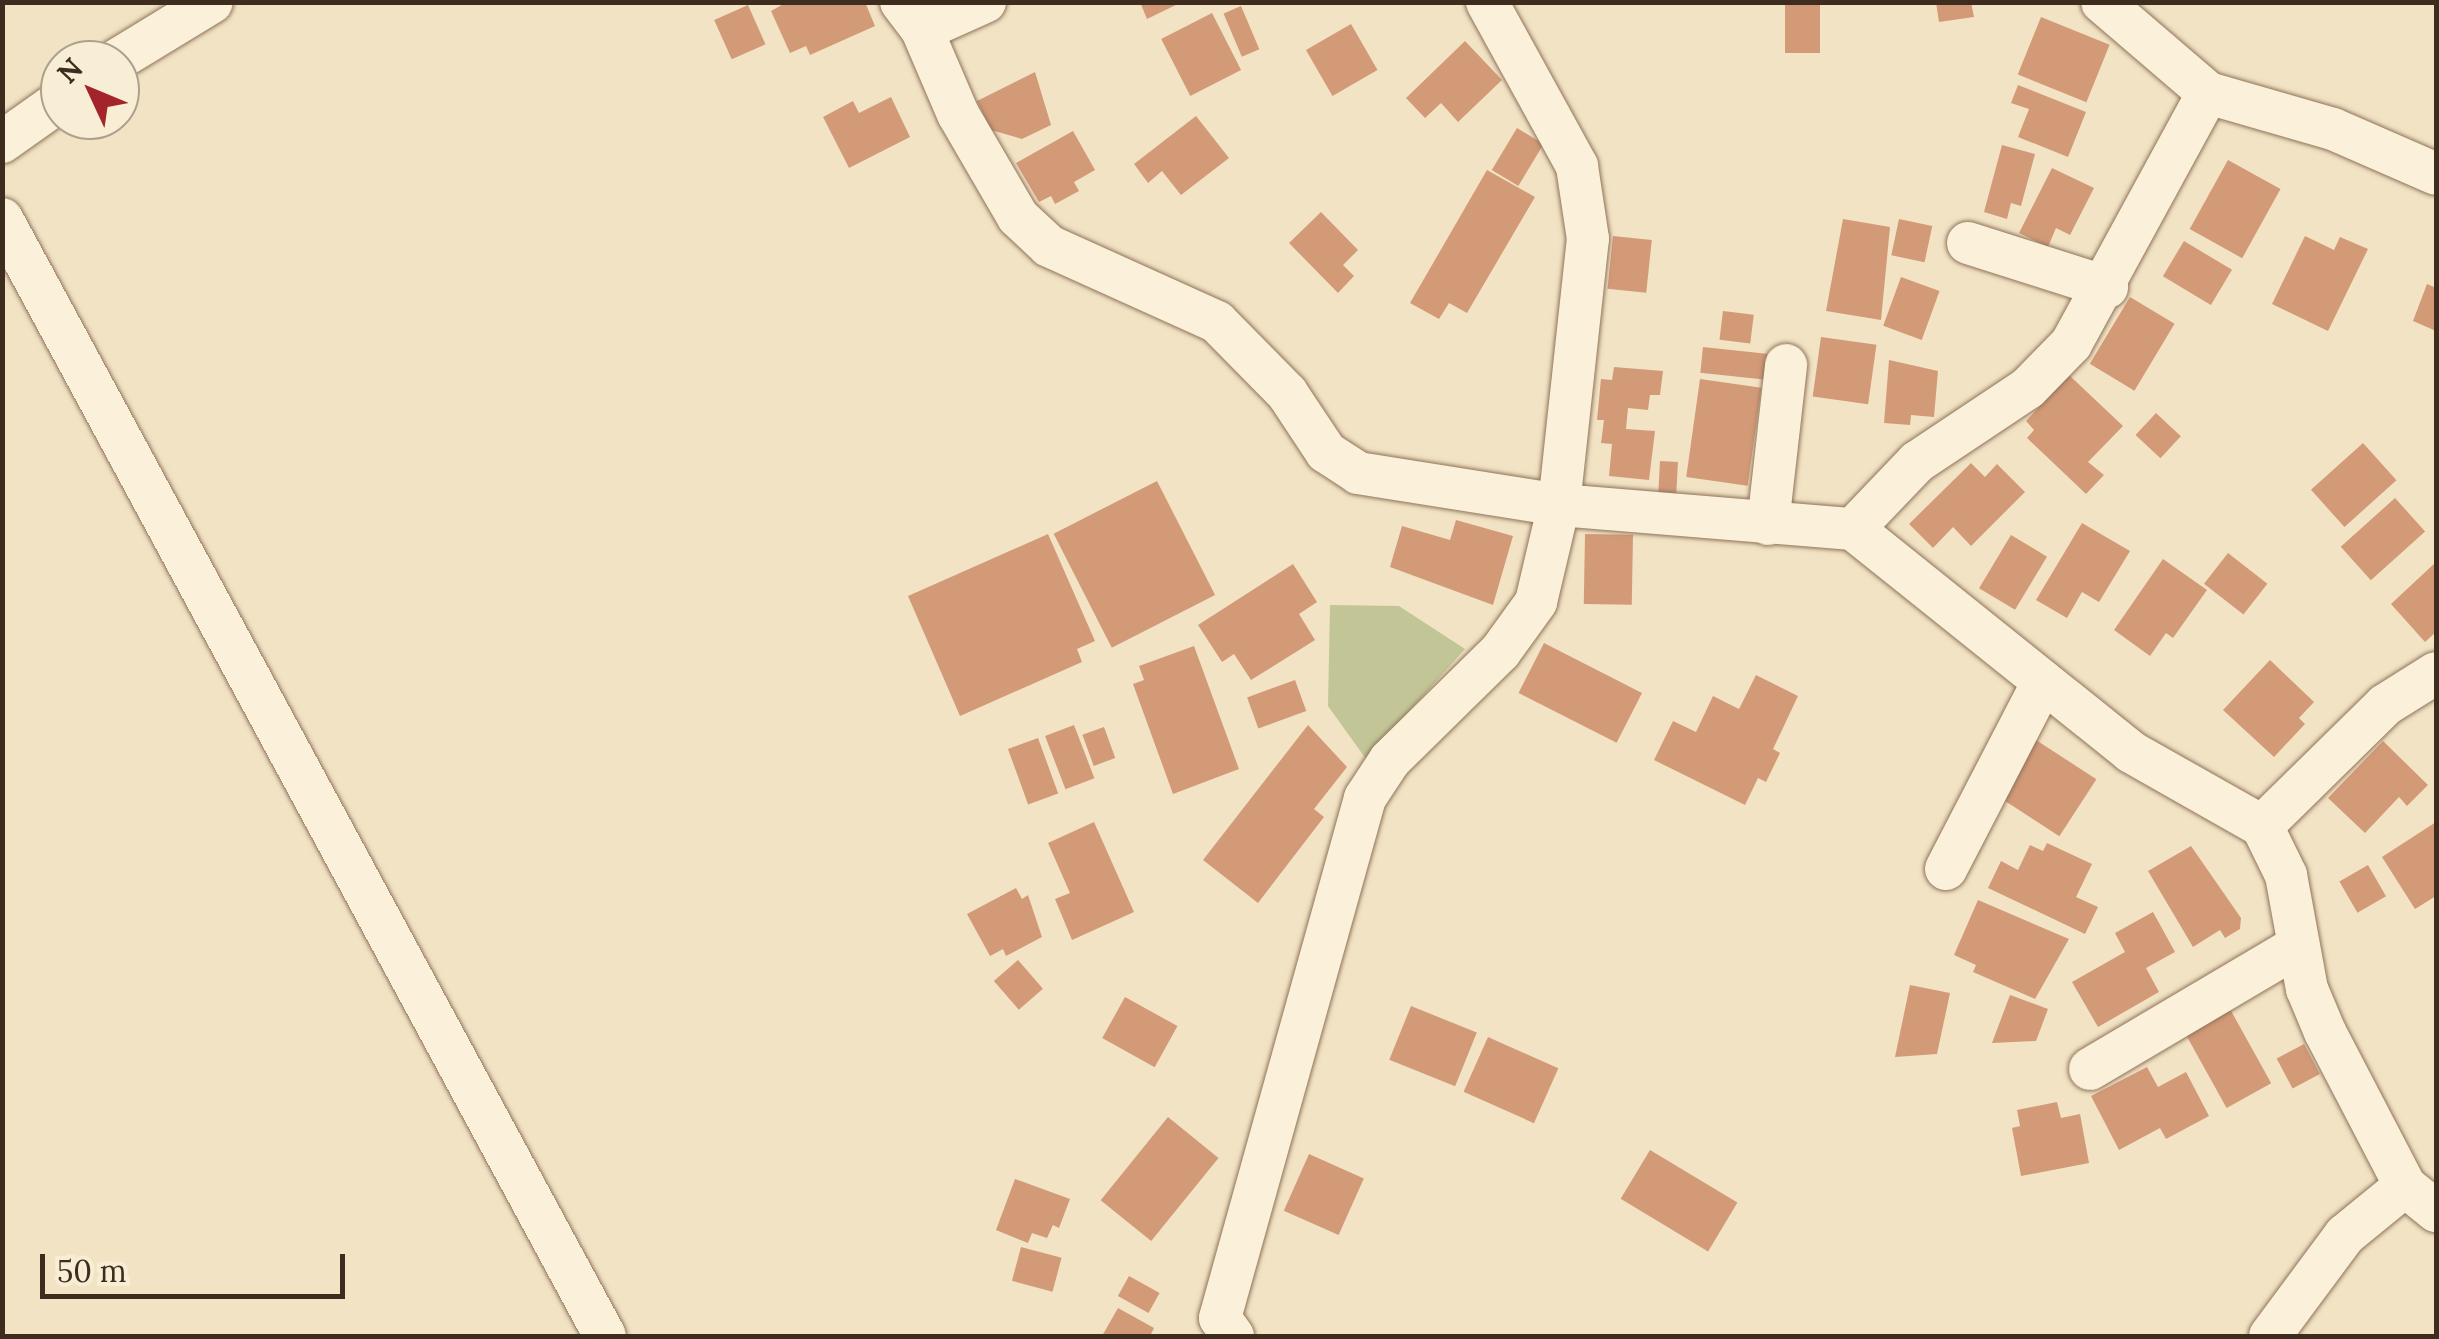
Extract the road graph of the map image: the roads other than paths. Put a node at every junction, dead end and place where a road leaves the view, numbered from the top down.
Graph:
1 (212, 2) edge
2 (985, 2) edge
3 (1487, 2) edge
4 (2102, 2) edge
5 (912, 16) edge
6 (140, 46) edge
7 (2208, 93) junction
8 (40, 115) edge
9 (2, 142) edge
10 (2431, 162) edge
11 (2, 219) edge
12 (1968, 243) dead end
13 (2107, 287) junction
14 (1786, 365) dead end
15 (1559, 506) junction
16 (1768, 524) junction
17 (1853, 529) junction
18 (2436, 673) edge
19 (2044, 682) junction
20 (2262, 826) junction
21 (1946, 869) dead end
22 (2298, 946) junction
23 (2090, 1069) dead end
24 (2421, 1198) edge
25 (605, 1336) edge
26 (1233, 1336) edge
27 (2270, 1336) edge

1 - 6 street
2 - 5 street
3 - 15 street
4 - 7 street
5 - 15 street
7 - 10 street
7 - 13 street
8 - 9 street
11 - 25 street
12 - 13 street
13 - 17 street
14 - 16 street
15 - 16 street
15 - 26 street
16 - 17 street
17 - 19 street
18 - 20 street
19 - 20 street
19 - 21 street
20 - 22 street
22 - 23 street
22 - 24 street
24 - 27 street

